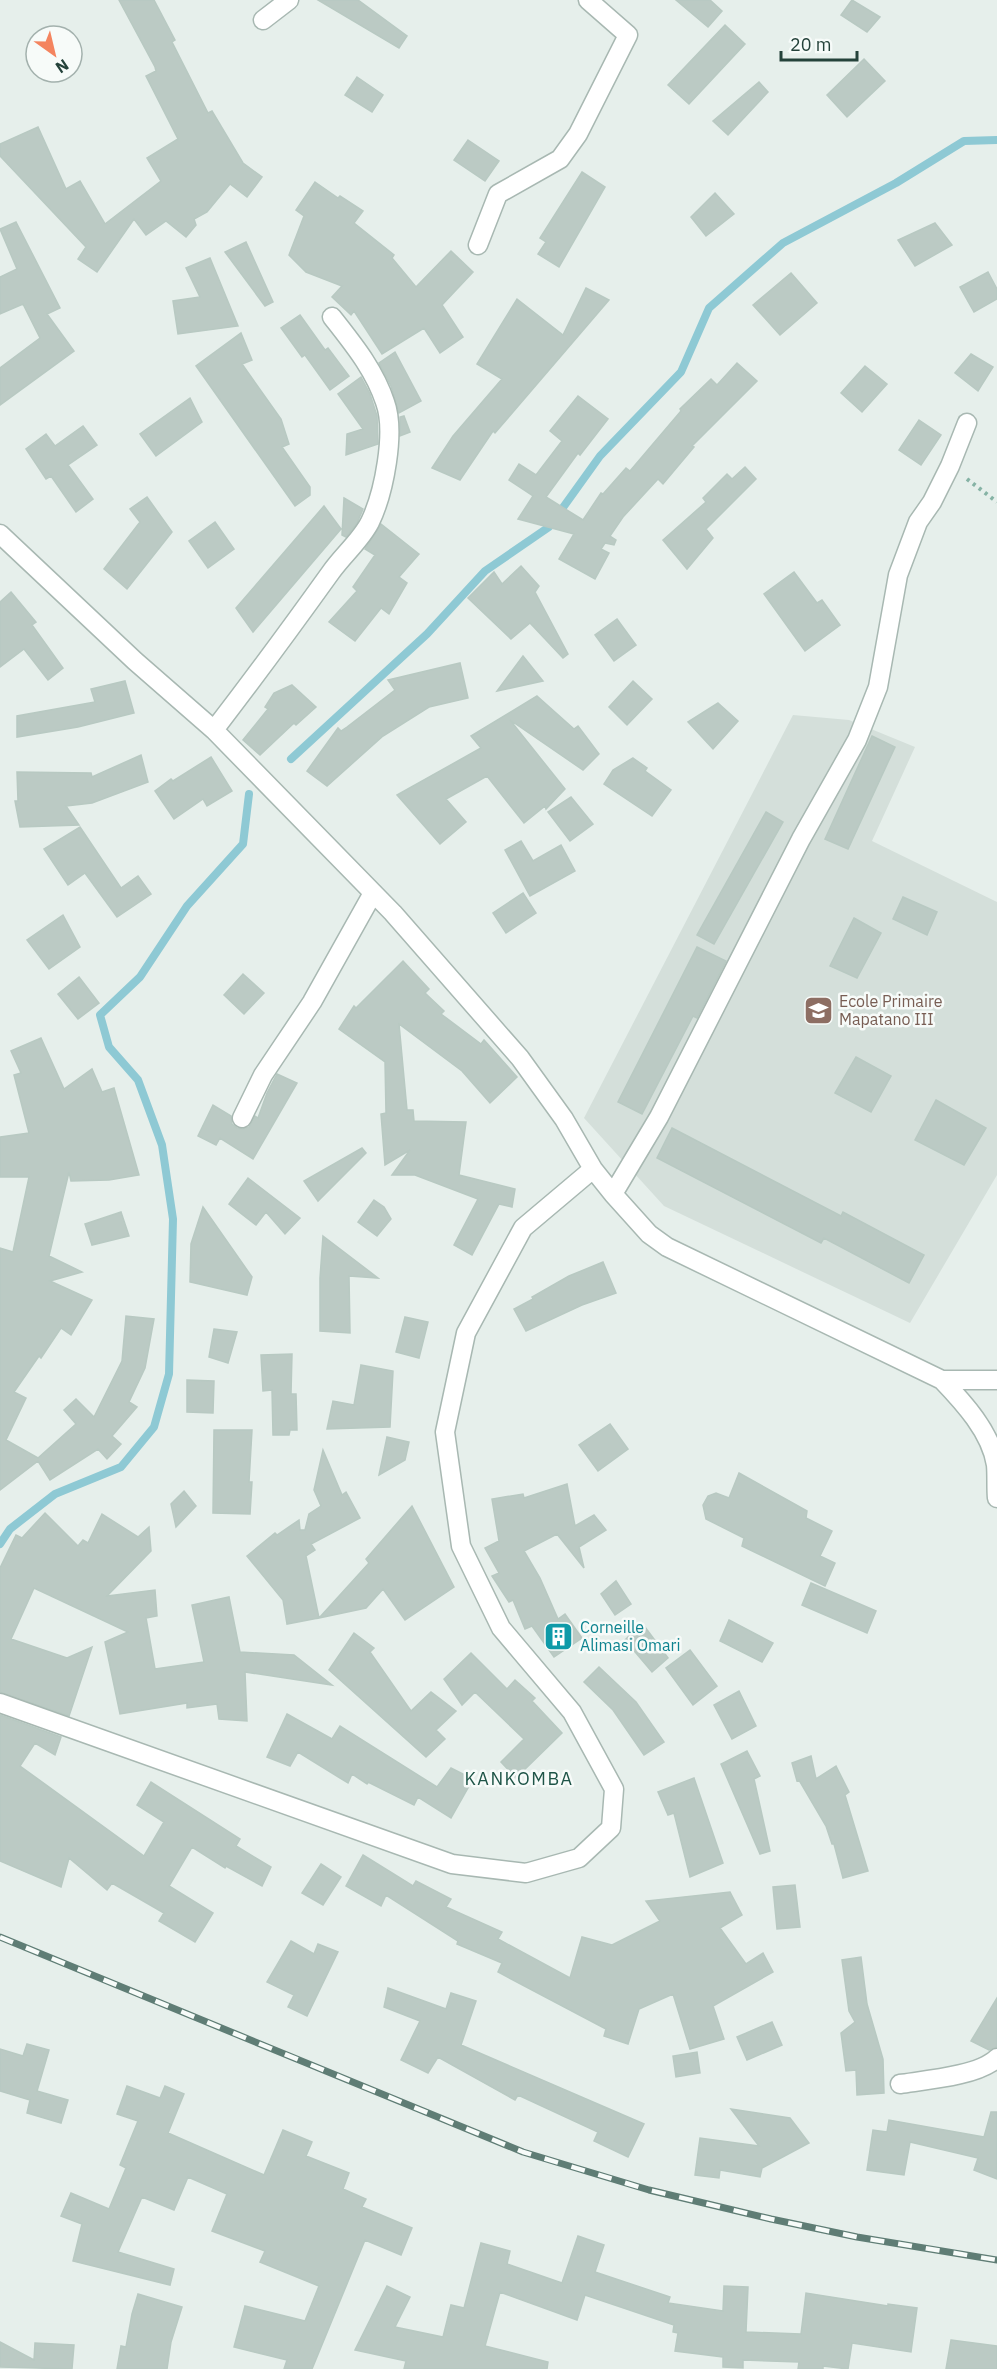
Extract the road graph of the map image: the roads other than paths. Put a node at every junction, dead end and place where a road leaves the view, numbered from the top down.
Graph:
1 (289, 0) edge
2 (588, 0) edge
3 (262, 20) dead end
4 (478, 245) dead end
5 (332, 317) dead end
6 (967, 423) dead end
7 (0, 534) edge
8 (214, 730) junction
9 (373, 893) junction
10 (242, 1118) dead end
11 (593, 1169) junction
12 (613, 1194) junction
13 (942, 1380) junction
14 (997, 1380) edge
15 (997, 1498) edge
16 (0, 1703) edge
17 (995, 2061) edge
18 (900, 2084) dead end

1 - 3 street
2 - 4 street
5 - 8 street
6 - 12 street
7 - 8 street
8 - 9 street
9 - 10 street
9 - 11 street
11 - 12 street
11 - 16 street
12 - 13 street
13 - 14 street
13 - 15 street
17 - 18 street

